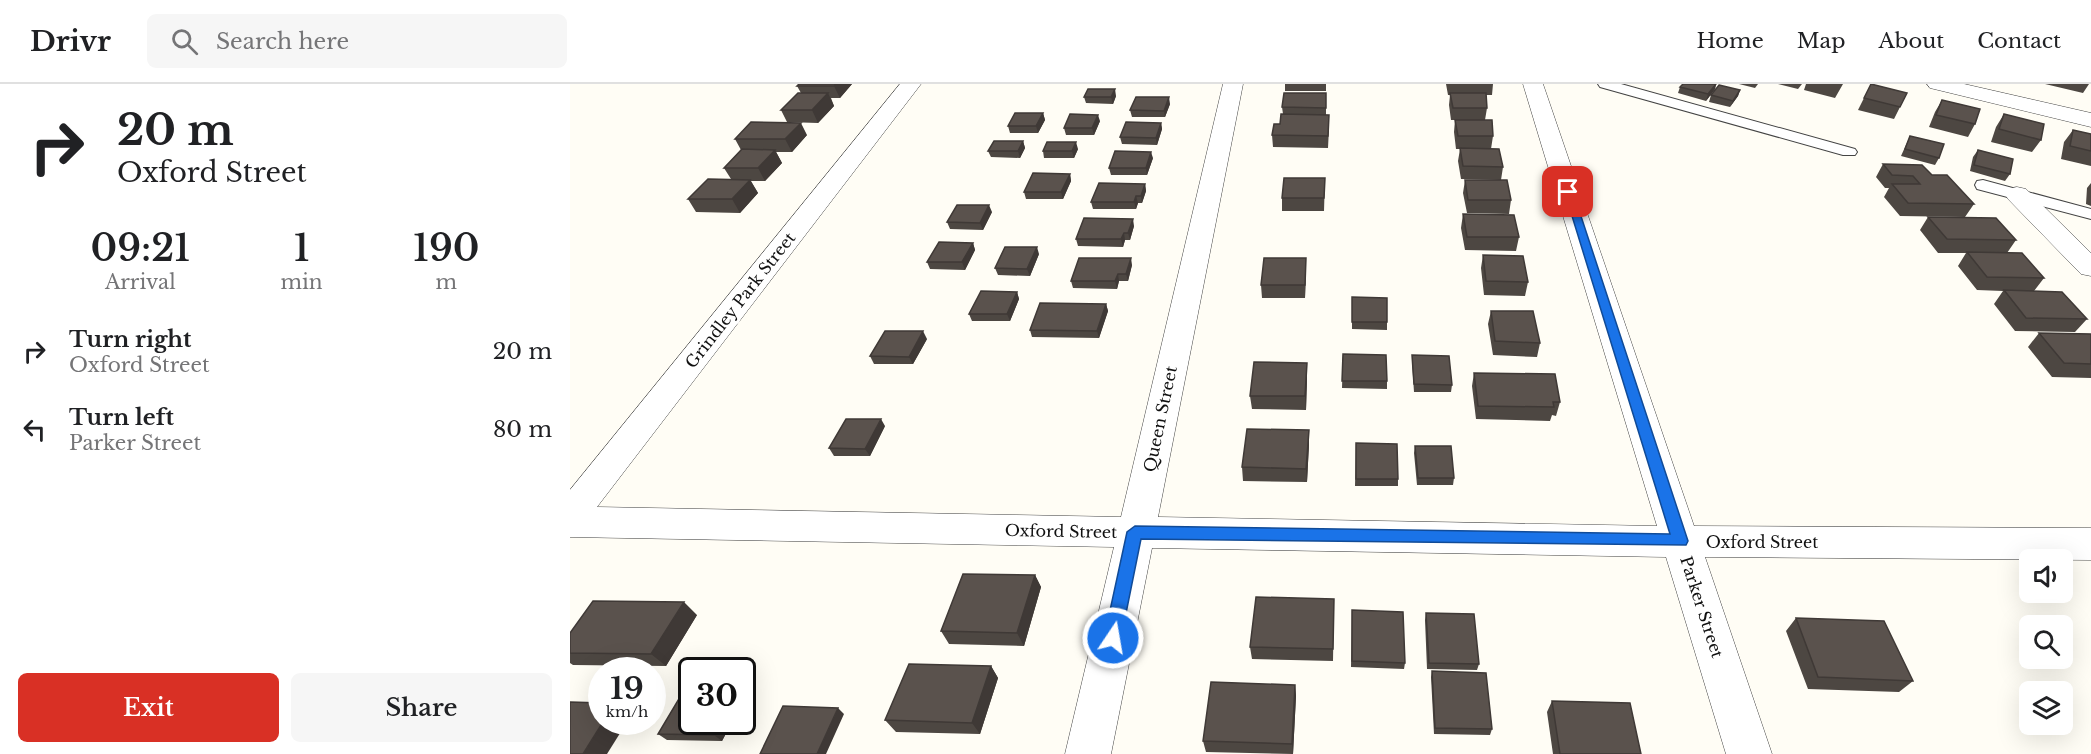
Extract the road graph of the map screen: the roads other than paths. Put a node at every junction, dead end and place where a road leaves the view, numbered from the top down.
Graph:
1 (911, 84) edge
2 (1233, 84) edge
3 (1533, 84) edge
4 (1605, 84) edge
5 (1937, 84) edge
6 (2091, 120) edge
7 (1849, 152) dead end
8 (1983, 184) dead end
9 (2017, 194) junction
10 (2091, 214) edge
11 (2091, 268) edge
12 (570, 516) edge
13 (570, 522) edge
14 (1135, 532) junction
15 (1680, 541) junction
16 (2091, 544) edge
17 (1088, 754) edge
18 (1749, 754) edge

1 - 12 street, Grindley Park Street
2 - 14 street, Queen Street
3 - 15 street, Parker Street
4 - 7 lane
5 - 6 street
8 - 9 lane
9 - 10 lane
9 - 11 street
13 - 14 street, Oxford Street
14 - 15 street, Oxford Street
14 - 17 street, Queen Street
15 - 16 street, Oxford Street
15 - 18 street, Parker Street

